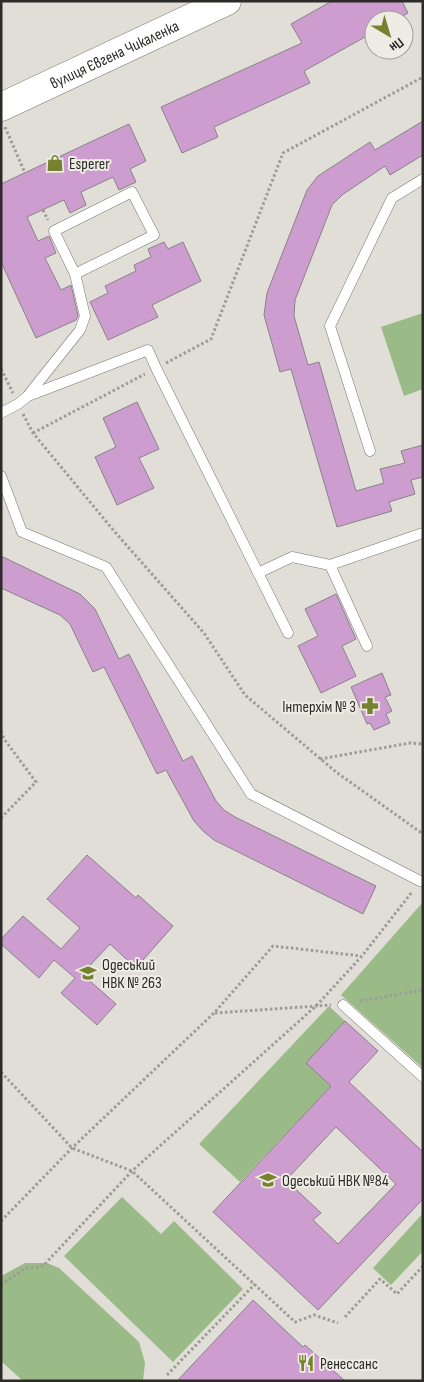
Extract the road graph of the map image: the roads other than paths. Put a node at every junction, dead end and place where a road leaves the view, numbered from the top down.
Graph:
1 (227, 1) edge
2 (3, 116) edge
3 (423, 179) edge
4 (75, 274) junction
5 (28, 396) junction
6 (1, 413) edge
7 (370, 451) dead end
8 (1, 476) edge
9 (3, 488) edge
10 (423, 533) edge
11 (330, 565) junction
12 (258, 573) junction
13 (288, 633) dead end
14 (367, 646) dead end
15 (420, 881) road end
16 (343, 1004) road end
17 (423, 1077) edge

1 - 2 main road, вулиця Євгена Чикаленка
3 - 7 lane
4 - 4 lane
4 - 5 lane
5 - 6 lane
5 - 12 lane
8 - 9 lane
9 - 15 lane
10 - 11 lane
11 - 12 lane
11 - 14 lane
12 - 13 lane
16 - 17 lane

